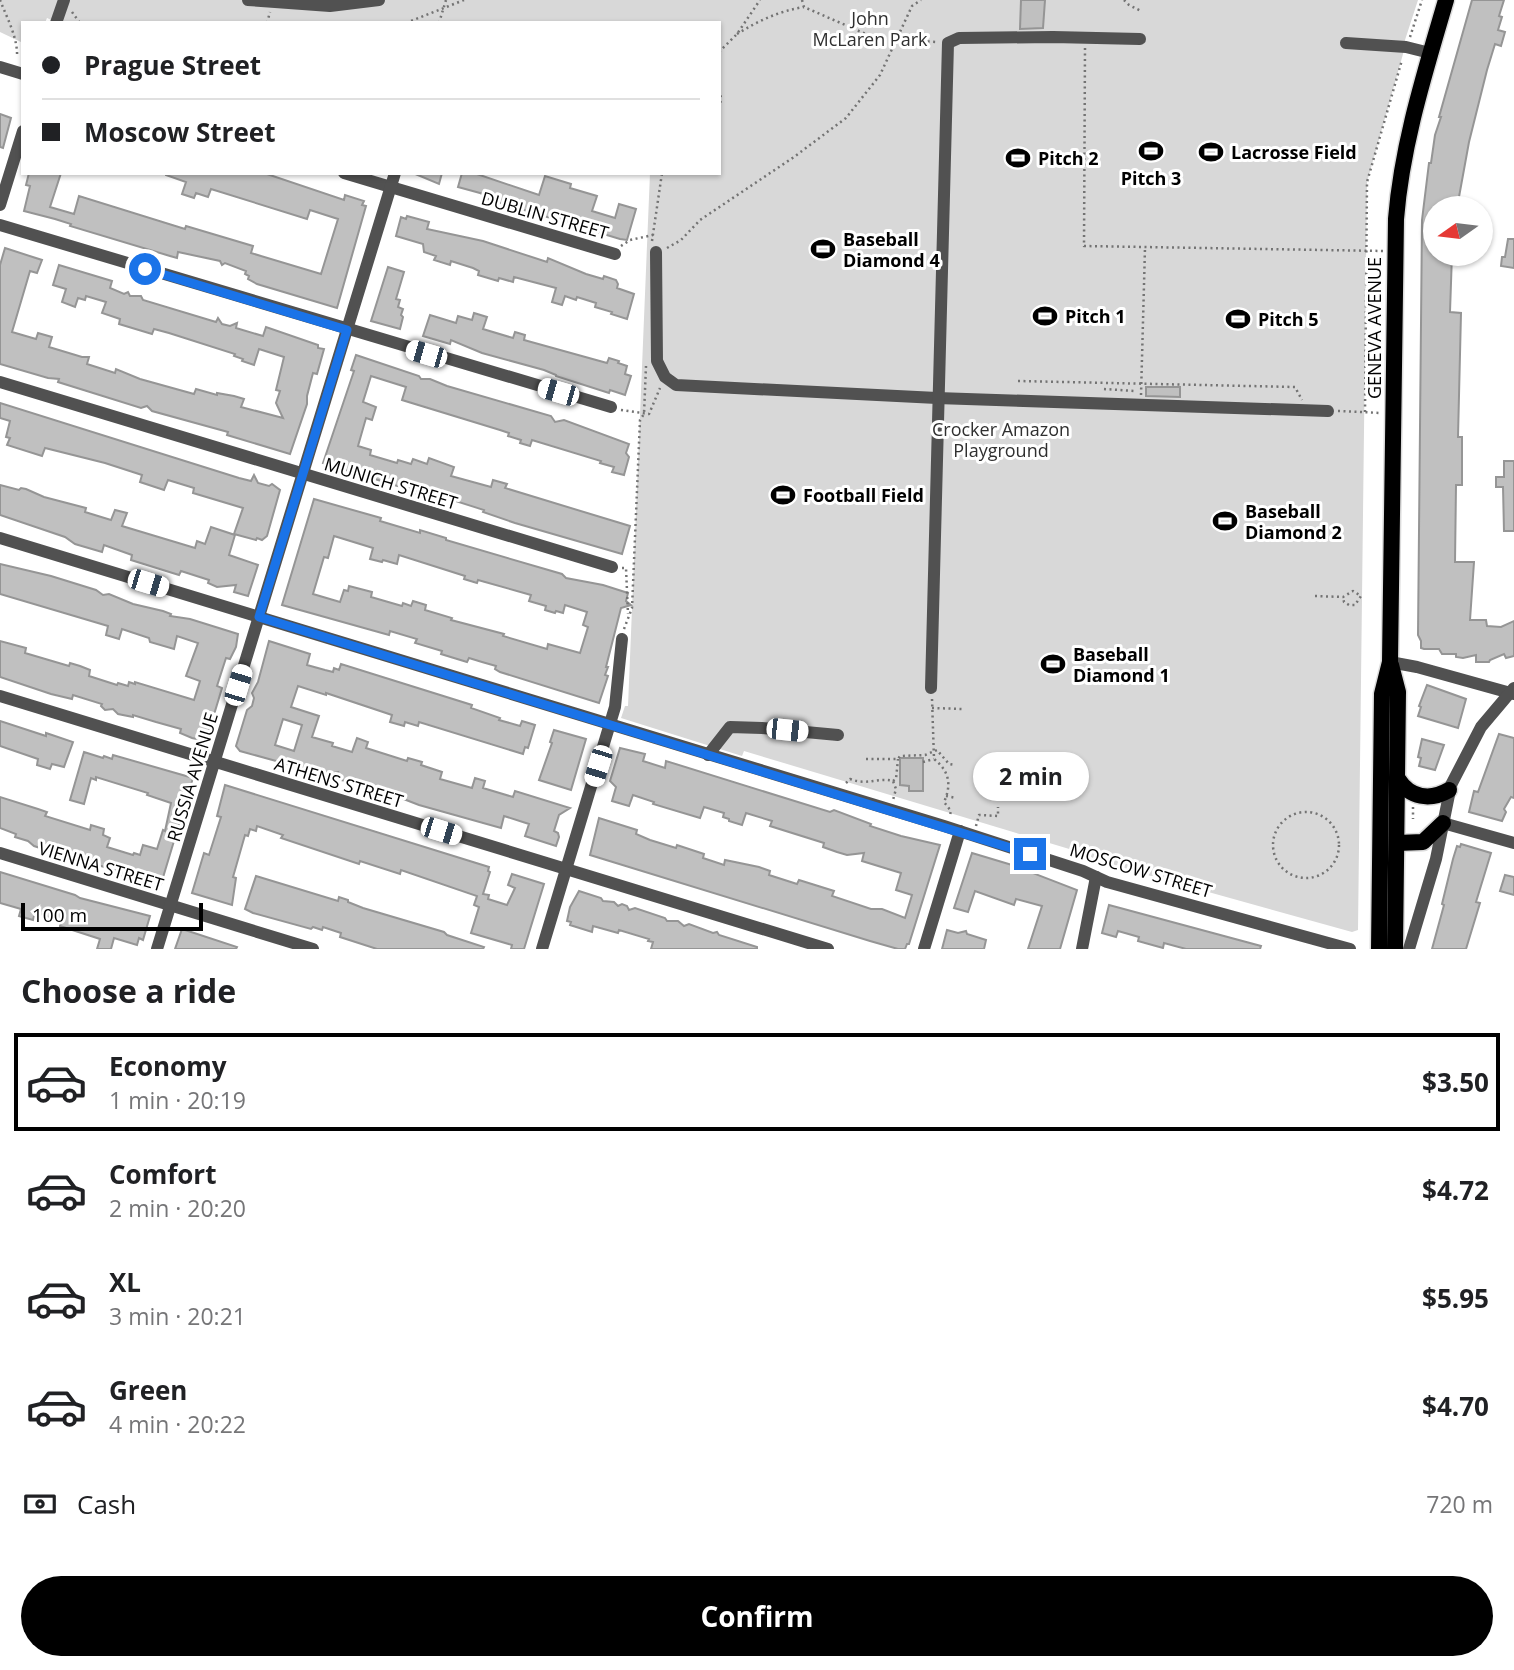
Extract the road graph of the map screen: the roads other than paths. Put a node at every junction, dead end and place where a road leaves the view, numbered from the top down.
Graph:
1 (64, 0) edge
2 (248, 0) edge
3 (379, 0) edge
4 (1446, 0) edge
5 (57, 21) edge
6 (1140, 39) dead end
7 (1346, 43) dead end
8 (1430, 53) junction
9 (0, 67) edge
10 (21, 73) edge
11 (21, 137) edge
12 (350, 175) edge
13 (394, 175) edge
14 (391, 188) junction
15 (0, 205) edge
16 (0, 225) edge
17 (656, 252) road end
18 (615, 254) road end
19 (347, 330) junction
20 (0, 382) edge
21 (937, 398) junction
22 (611, 407) road end
23 (1334, 411) road end
24 (302, 475) junction
25 (0, 538) edge
26 (612, 567) road end
27 (259, 617) junction
28 (622, 639) road end
29 (1391, 662) junction
30 (931, 688) road end
31 (1512, 692) edge
32 (0, 696) edge
33 (610, 724) junction
34 (838, 735) dead end
35 (708, 755) junction
36 (215, 762) junction
37 (1398, 779) junction
38 (1450, 790) junction
39 (1443, 823) junction
40 (960, 831) junction
41 (1397, 843) junction
42 (1514, 844) edge
43 (0, 853) edge
44 (566, 870) junction
45 (1096, 877) junction
46 (170, 905) junction
47 (157, 949) edge
48 (313, 949) edge
49 (542, 949) edge
50 (828, 949) edge
51 (924, 949) edge
52 (1082, 949) edge
53 (1350, 949) edge
54 (1379, 949) edge
55 (1395, 949) edge
56 (1409, 949) edge

1 - 5 street
2 - 3 street
4 - 8 main road, GENEVA AVENUE
6 - 21 street
7 - 8 street
8 - 29 main road, GENEVA AVENUE
9 - 10 street
11 - 15 street
12 - 14 street, DUBLIN STREET
13 - 14 street, RUSSIA AVENUE
14 - 18 street, DUBLIN STREET
14 - 19 street, RUSSIA AVENUE
16 - 19 street
17 - 21 street
19 - 22 street
19 - 24 street, RUSSIA AVENUE
20 - 24 street, MUNICH STREET
21 - 23 street
21 - 30 street
24 - 26 street, MUNICH STREET
24 - 27 street, RUSSIA AVENUE
25 - 27 street, MOSCOW STREET
27 - 33 street, MOSCOW STREET
27 - 36 street, RUSSIA AVENUE
28 - 33 street
29 - 31 street
29 - 37 main road, GENEVA AVENUE
29 - 54 main road, GENEVA AVENUE
31 - 38 street
32 - 36 street, ATHENS STREET
33 - 35 street, MOSCOW STREET
33 - 44 street
34 - 35 street
35 - 40 street, MOSCOW STREET
36 - 44 street, ATHENS STREET
36 - 46 street, RUSSIA AVENUE
37 - 38 main road
37 - 41 main road, GENEVA AVENUE
38 - 39 street
39 - 41 main road
39 - 42 street
39 - 56 street
40 - 45 street, MOSCOW STREET
40 - 51 street
41 - 55 main road, GENEVA AVENUE
43 - 46 street, VIENNA STREET
44 - 49 street
44 - 50 street, ATHENS STREET
45 - 52 street
45 - 53 street, MOSCOW STREET
46 - 47 street, RUSSIA AVENUE
46 - 48 street, VIENNA STREET

